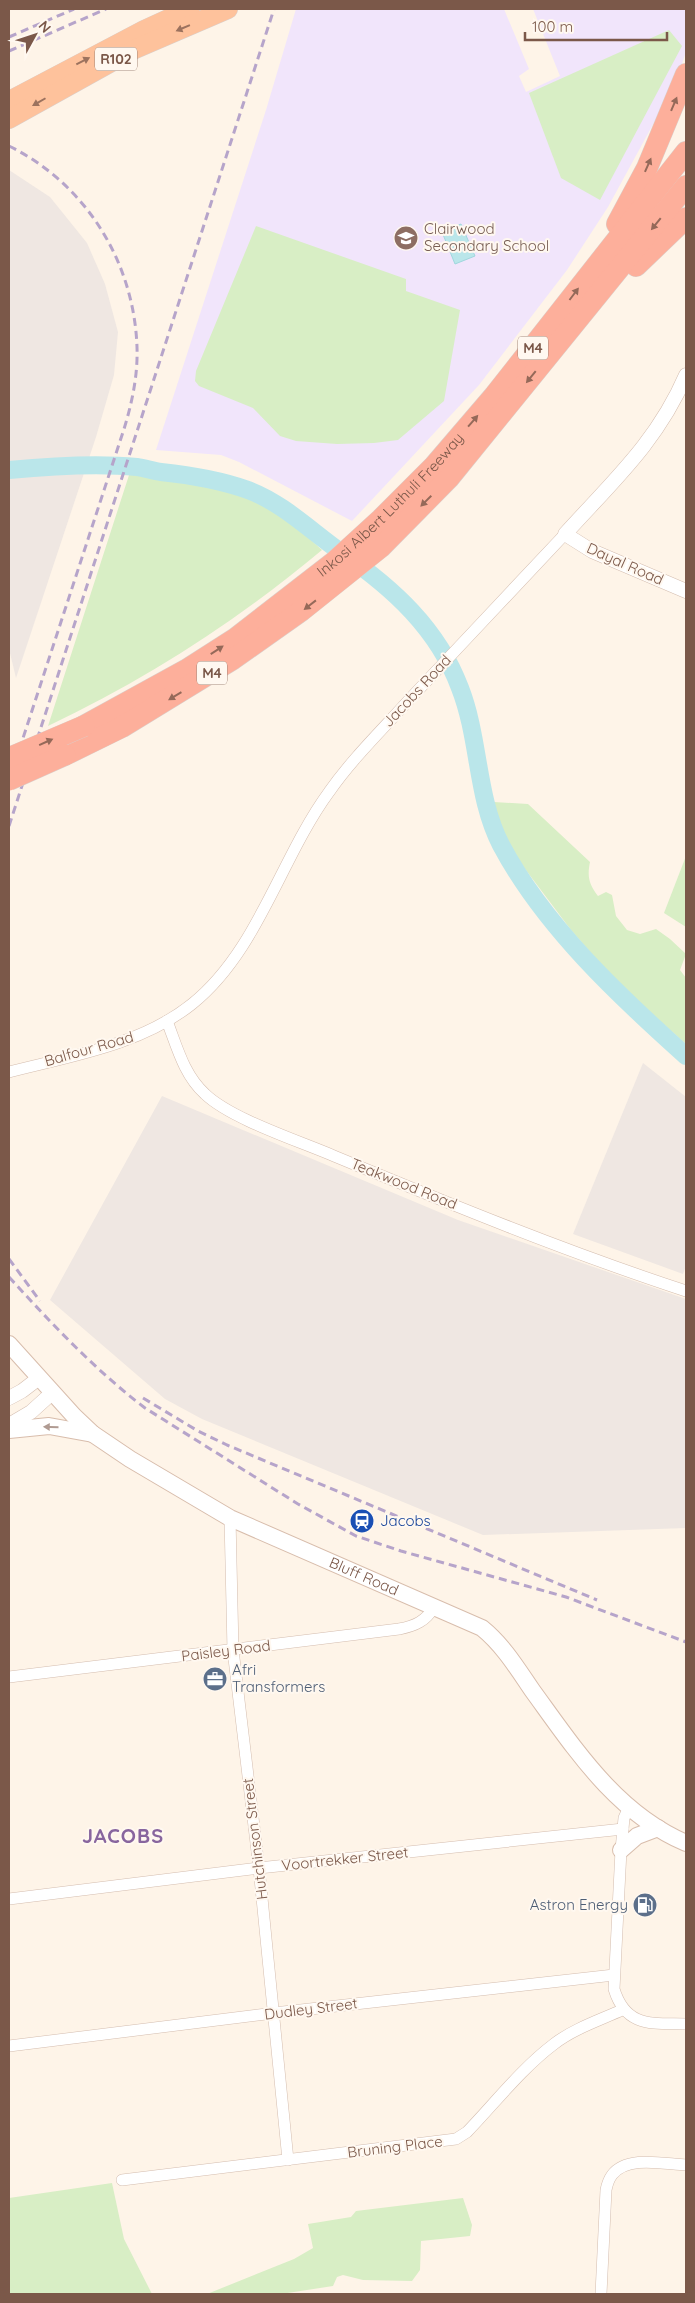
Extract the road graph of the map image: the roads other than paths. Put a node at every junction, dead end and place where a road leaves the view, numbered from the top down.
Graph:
1 (190, 9) edge
2 (228, 9) edge
3 (686, 74) edge
4 (9, 101) edge
5 (9, 120) edge
6 (686, 152) edge
7 (686, 186) edge
8 (686, 218) edge
9 (592, 270) junction
10 (565, 336) junction
11 (686, 375) edge
12 (682, 397) edge
13 (565, 534) junction
14 (374, 539) junction
15 (341, 568) junction
16 (686, 591) edge
17 (9, 758) edge
18 (9, 780) edge
19 (167, 1021) junction
20 (9, 1072) edge
21 (686, 1291) edge
22 (9, 1344) edge
23 (39, 1378) junction
24 (52, 1393) junction
25 (9, 1398) edge
26 (9, 1425) edge
27 (9, 1430) edge
28 (93, 1434) junction
29 (230, 1518) junction
30 (434, 1607) junction
31 (233, 1650) junction
32 (9, 1677) edge
33 (629, 1807) junction
34 (658, 1828) junction
35 (623, 1829) junction
36 (686, 1843) edge
37 (620, 1850) junction
38 (259, 1868) junction
39 (9, 1899) edge
40 (614, 1975) junction
41 (622, 2010) junction
42 (274, 2013) junction
43 (686, 2024) edge
44 (9, 2046) edge
45 (288, 2160) junction
46 (686, 2165) edge
47 (122, 2180) dead end
48 (601, 2294) edge

4 -> 1 highway, R102
2 -> 5 highway, R102
9 -> 3 highway
6 - 9 highway, Inkosi Albert Luthuli Freeway / M4
7 -> 10 highway, Inkosi Albert Luthuli Freeway / M4
8 - 10 highway
14 -> 9 highway, Inkosi Albert Luthuli Freeway / M4
10 -> 14 highway, Inkosi Albert Luthuli Freeway / M4
11 - 12 street, Jacobs Road
12 - 13 street, Jacobs Road
13 - 16 street, Dayal Road
13 - 19 street, Jacobs Road
14 - 15 highway, Inkosi Albert Luthuli Freeway / M4
17 -> 15 highway, Inkosi Albert Luthuli Freeway / M4, bridge
15 -> 18 highway, Inkosi Albert Luthuli Freeway / M4, bridge
19 - 20 street, Balfour Road
19 - 21 street, Teakwood Road
22 - 23 main road, Bluff Road
23 - 24 main road, Bluff Road
23 - 25 street
24 - 26 street
24 - 28 main road, Bluff Road
28 -> 27 main road
28 - 29 main road, Bluff Road
29 - 30 main road, Bluff Road
29 - 31 street, Hutchinson Street
30 - 31 street, Paisley Road
30 - 33 main road, Bluff Road
31 - 32 street, Paisley Road
31 - 38 street, Hutchinson Street
33 - 34 main road, Bluff Road
33 - 35 street
34 - 36 main road, Bluff Road
34 - 37 main road
35 - 37 street
35 - 38 street, Voortrekker Street
37 - 40 street
38 - 39 street, Voortrekker Street
38 - 42 street, Hutchinson Street
40 - 41 street
40 - 42 street, Dudley Street
41 - 43 street
41 - 45 street, Bruning Place
42 - 44 street, Dudley Street
42 - 45 street, Hutchinson Street
45 - 47 street, Bruning Place
46 - 48 street

